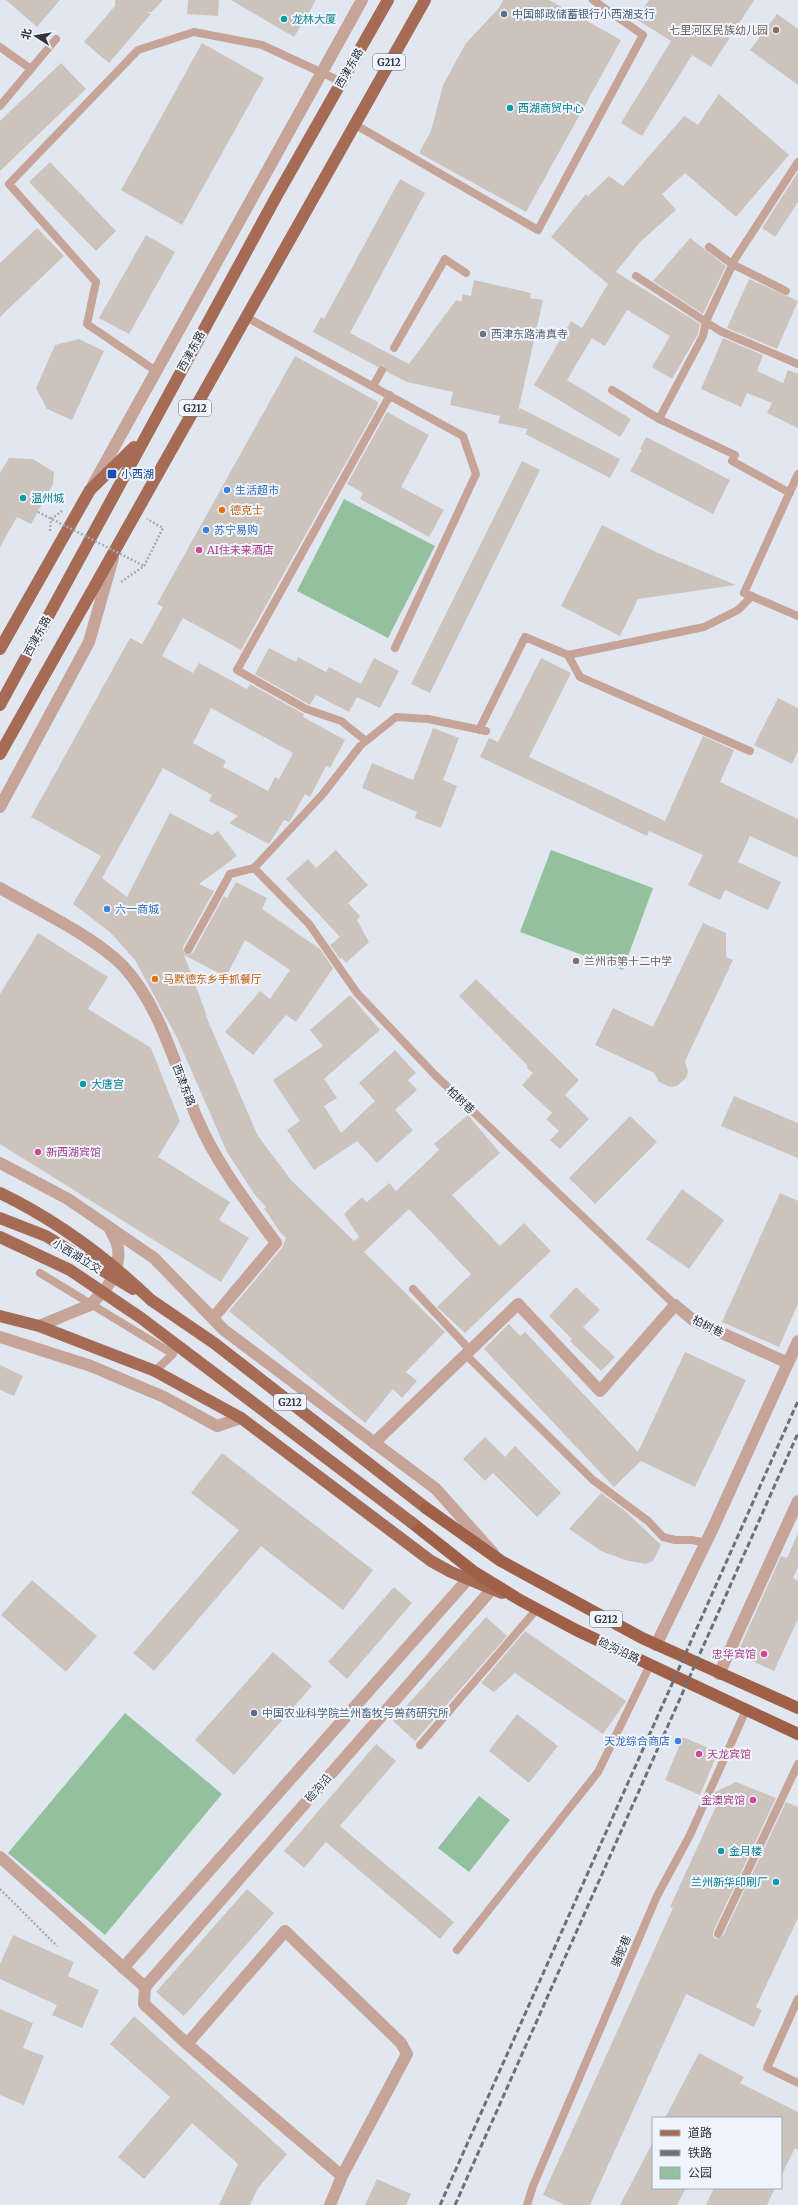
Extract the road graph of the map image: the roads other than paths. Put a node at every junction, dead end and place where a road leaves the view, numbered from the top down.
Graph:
1 (362, 0) edge
2 (388, 0) edge
3 (425, 0) edge
4 (593, 0) edge
5 (56, 39) dead end
6 (0, 47) edge
7 (31, 69) junction
8 (320, 72) junction
9 (342, 82) junction
10 (0, 106) edge
11 (354, 124) junction
12 (798, 162) edge
13 (709, 247) dead end
14 (732, 264) junction
15 (466, 273) dead end
16 (636, 276) dead end
17 (786, 291) dead end
18 (246, 317) junction
19 (706, 321) junction
20 (394, 348) dead end
21 (797, 361) edge
22 (382, 370) dead end
23 (156, 371) junction
24 (372, 386) junction
25 (612, 390) dead end
26 (390, 395) junction
27 (659, 419) junction
28 (143, 439) junction
29 (798, 474) edge
30 (90, 490) junction
31 (793, 490) edge
32 (115, 551) junction
33 (752, 596) junction
34 (798, 616) edge
35 (395, 648) dead end
36 (0, 649) edge
37 (568, 655) junction
38 (36, 692) junction
39 (0, 705) edge
40 (366, 741) junction
41 (750, 750) dead end
42 (0, 754) edge
43 (0, 762) edge
44 (0, 807) edge
45 (254, 868) junction
46 (0, 888) edge
47 (188, 950) dead end
48 (0, 1163) edge
49 (0, 1193) edge
50 (0, 1218) edge
51 (108, 1226) junction
52 (0, 1238) edge
53 (40, 1273) dead end
54 (413, 1289) dead end
55 (151, 1300) junction
56 (675, 1305) junction
57 (0, 1316) edge
58 (213, 1318) junction
59 (39, 1326) junction
60 (0, 1337) edge
61 (798, 1341) edge
62 (468, 1352) junction
63 (788, 1362) junction
64 (155, 1371) junction
65 (241, 1418) junction
66 (374, 1443) junction
67 (798, 1501) edge
68 (426, 1508) joint
69 (411, 1522) joint
70 (706, 1542) junction
71 (501, 1561) junction
72 (468, 1579) junction
73 (492, 1589) junction
74 (520, 1600) junction
75 (537, 1610) junction
76 (656, 1645) junction
77 (650, 1665) junction
78 (719, 1674) junction
79 (798, 1708) edge
80 (746, 1710) junction
81 (798, 1734) edge
82 (420, 1745) dead end
83 (798, 1764) edge
84 (0, 1857) edge
85 (718, 1934) dead end
86 (457, 1950) dead end
87 (123, 1968) junction
88 (145, 1987) junction
89 (798, 1999) edge
90 (187, 2044) junction
91 (798, 2083) edge
92 (342, 2176) junction
93 (330, 2205) edge
94 (527, 2205) edge

1 - 8 street, 西津东路
2 - 9 main road, 西津东路 / G212
3 - 11 main road, G212
4 - 11 lane
5 - 7 lane
6 - 7 lane
7 - 10 lane
8 - 9 lane
8 - 23 street, 西津东路
8 - 23 lane
9 - 28 main road, 西津东路 / G212
11 - 18 main road, G212
12 - 14 lane
13 - 14 lane
14 - 17 lane
14 - 19 lane
15 - 20 lane
16 - 19 lane
18 - 24 lane
18 - 32 main road, G212
19 - 21 lane
19 - 27 lane
22 - 24 lane
23 - 30 street, 西津东路
24 - 26 lane
25 - 27 lane
26 - 35 lane
26 - 40 lane
27 - 31 lane
28 - 30 main road
28 - 39 main road, 西津东路
29 - 31 lane
30 - 36 main road
31 - 33 lane
32 - 38 main road, G212
32 - 44 street
33 - 34 lane
33 - 37 lane
37 - 40 lane
37 - 41 lane
38 - 42 main road
38 - 43 main road
40 - 45 lane
45 - 47 lane
45 - 56 lane, 柏树巷
46 - 58 street, 西津东路
48 - 51 street
49 - 55 main road, bridge
50 - 55 main road, 小西湖立交, bridge
51 - 58 street
51 - 59 street, bridge
52 - 69 main road, bridge
53 - 64 lane
54 - 62 lane
55 - 68 main road, G212
56 - 62 street
56 - 63 street, 柏树巷
57 - 59 main road
58 - 66 street
59 - 64 main road
60 - 65 street
61 - 63 street
62 - 66 street
62 - 70 lane
63 - 70 street
64 - 65 main road
65 - 72 main road
66 - 71 street
67 - 78 street
68 - 71 highway, 硷沟沿路 / G212
69 - 74 highway, 硷沟沿路 / G212
70 - 76 street
71 - 76 highway, 硷沟沿路 / G212
72 - 73 main road
72 - 87 street
73 - 74 main road
73 - 88 street, 硷沟沿
74 - 75 highway, 硷沟沿路 / G212
75 - 77 highway, 硷沟沿路 / G212
75 - 82 lane
76 - 78 highway, 硷沟沿路 / G212
77 - 80 highway, 硷沟沿路 / G212
77 - 86 lane
78 - 79 highway, 硷沟沿路 / G212
80 - 81 highway, 硷沟沿路 / G212
80 - 94 lane, 骆驼巷
83 - 85 lane
84 - 87 street
87 - 88 street
88 - 90 street
89 - 91 lane
90 - 92 street
90 - 92 street
92 - 93 street

